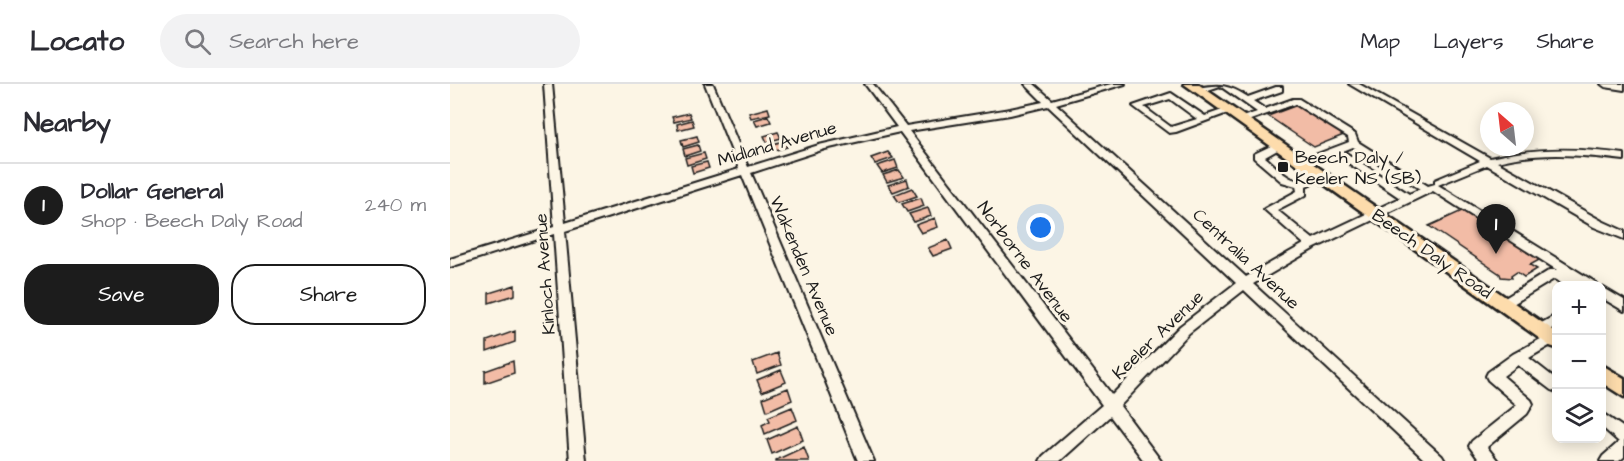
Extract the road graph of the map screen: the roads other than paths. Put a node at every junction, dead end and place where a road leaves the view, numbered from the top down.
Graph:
1 (548, 84) edge
2 (709, 84) edge
3 (869, 84) edge
4 (1029, 84) edge
5 (1120, 84) edge
6 (1217, 84) edge
7 (1223, 84) edge
8 (1353, 84) edge
9 (1605, 84) edge
10 (1195, 87) edge
11 (1274, 87) edge
12 (1624, 87) edge
13 (1247, 100) junction
14 (1296, 100) junction
15 (1050, 103) junction
16 (1228, 111) junction
17 (1264, 112) junction
18 (1204, 119) junction
19 (1242, 120) junction
20 (903, 129) junction
21 (1354, 143) junction
22 (1278, 146) junction
23 (1335, 150) junction
24 (1624, 157) edge
25 (1488, 162) junction
26 (1303, 163) junction
27 (745, 170) junction
28 (1322, 176) junction
29 (1301, 184) junction
30 (1434, 186) junction
31 (1408, 199) junction
32 (1376, 214) junction
33 (559, 228) junction
34 (1624, 235) edge
35 (1312, 244) junction
36 (450, 263) edge
37 (1567, 281) edge
38 (1585, 281) edge
39 (1246, 283) junction
40 (1606, 295) edge
41 (1504, 304) junction
42 (1624, 306) edge
43 (1550, 336) edge
44 (1518, 357) junction
45 (1606, 379) edge
46 (1552, 382) edge
47 (1624, 388) edge
48 (1111, 405) junction
49 (1606, 422) edge
50 (1624, 437) edge
51 (1624, 447) edge
52 (578, 461) edge
53 (866, 461) edge
54 (1048, 461) edge
55 (1153, 461) edge
56 (1437, 461) edge
57 (1490, 461) edge
58 (1608, 461) edge

1 - 33 street, Kinloch Avenue
2 - 27 street, Wakenden Avenue
3 - 20 street, Norborne Avenue
4 - 15 street, Centralia Avenue
5 - 15 street, Midland Avenue
6 - 10 street
7 - 13 street
8 - 25 street
9 - 12 street
10 - 16 main road, Beech Daly Road
11 - 13 street
11 - 14 street
13 - 17 street
14 - 17 street
14 - 21 street
15 - 20 street, Midland Avenue
15 - 39 street, Centralia Avenue
16 - 18 street
16 - 19 main road, Beech Daly Road
17 - 19 street
18 - 18 street
19 - 22 main road, Beech Daly Road
20 - 27 street, Midland Avenue
20 - 48 street, Norborne Avenue
21 - 23 street
21 - 30 street
22 - 26 main road, Beech Daly Road
22 - 29 street
23 - 26 street
23 - 31 street
24 - 25 street, Keeler Avenue
25 - 30 street, Keeler Avenue
25 - 34 street
26 - 28 main road, Beech Daly Road
27 - 33 street, Midland Avenue
27 - 53 street, Wakenden Avenue
28 - 29 street
28 - 32 main road, Beech Daly Road
29 - 35 street
30 - 31 street, Keeler Avenue
30 - 38 street
31 - 32 street, Keeler Avenue
32 - 35 street, Keeler Avenue
32 - 41 main road, Beech Daly Road
33 - 36 street, Midland Avenue
33 - 52 street, Kinloch Avenue
35 - 39 street, Keeler Avenue
37 - 41 street
39 - 48 street, Keeler Avenue
39 - 56 street, Centralia Avenue
40 - 42 street
41 - 43 main road, Beech Daly Road
43 - 44 street
44 - 46 street
44 - 57 street
45 - 47 main road
48 - 54 street, Keeler Avenue
48 - 55 street, Norborne Avenue
49 - 50 street
51 - 58 street

